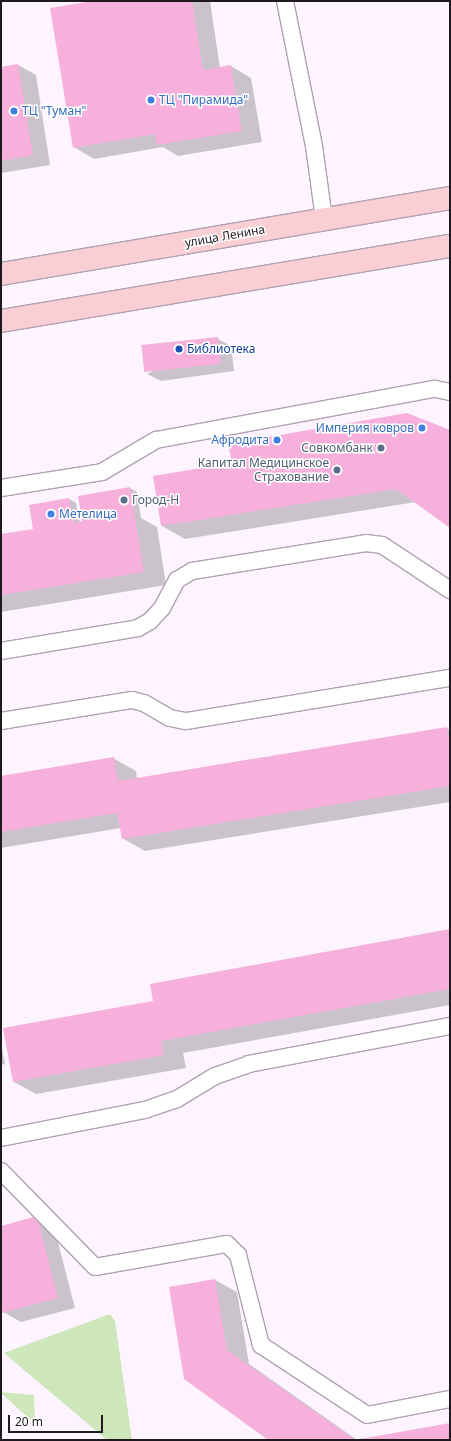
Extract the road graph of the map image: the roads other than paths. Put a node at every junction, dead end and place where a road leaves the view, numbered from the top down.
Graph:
1 (285, 1) edge
2 (450, 198) edge
3 (324, 219) junction
4 (450, 246) edge
5 (1, 274) edge
6 (1, 321) edge
7 (450, 392) edge
8 (1, 488) edge
9 (450, 590) edge
10 (1, 651) edge
11 (450, 678) edge
12 (1, 721) edge
13 (450, 1026) edge
14 (1, 1138) edge
15 (1, 1171) edge
16 (450, 1399) edge

1 - 3 lane
2 - 3 main road, улица Ленина
3 - 5 main road, улица Ленина
4 - 6 main road
7 - 8 lane
9 - 10 lane
11 - 12 lane
13 - 14 lane
15 - 16 lane

